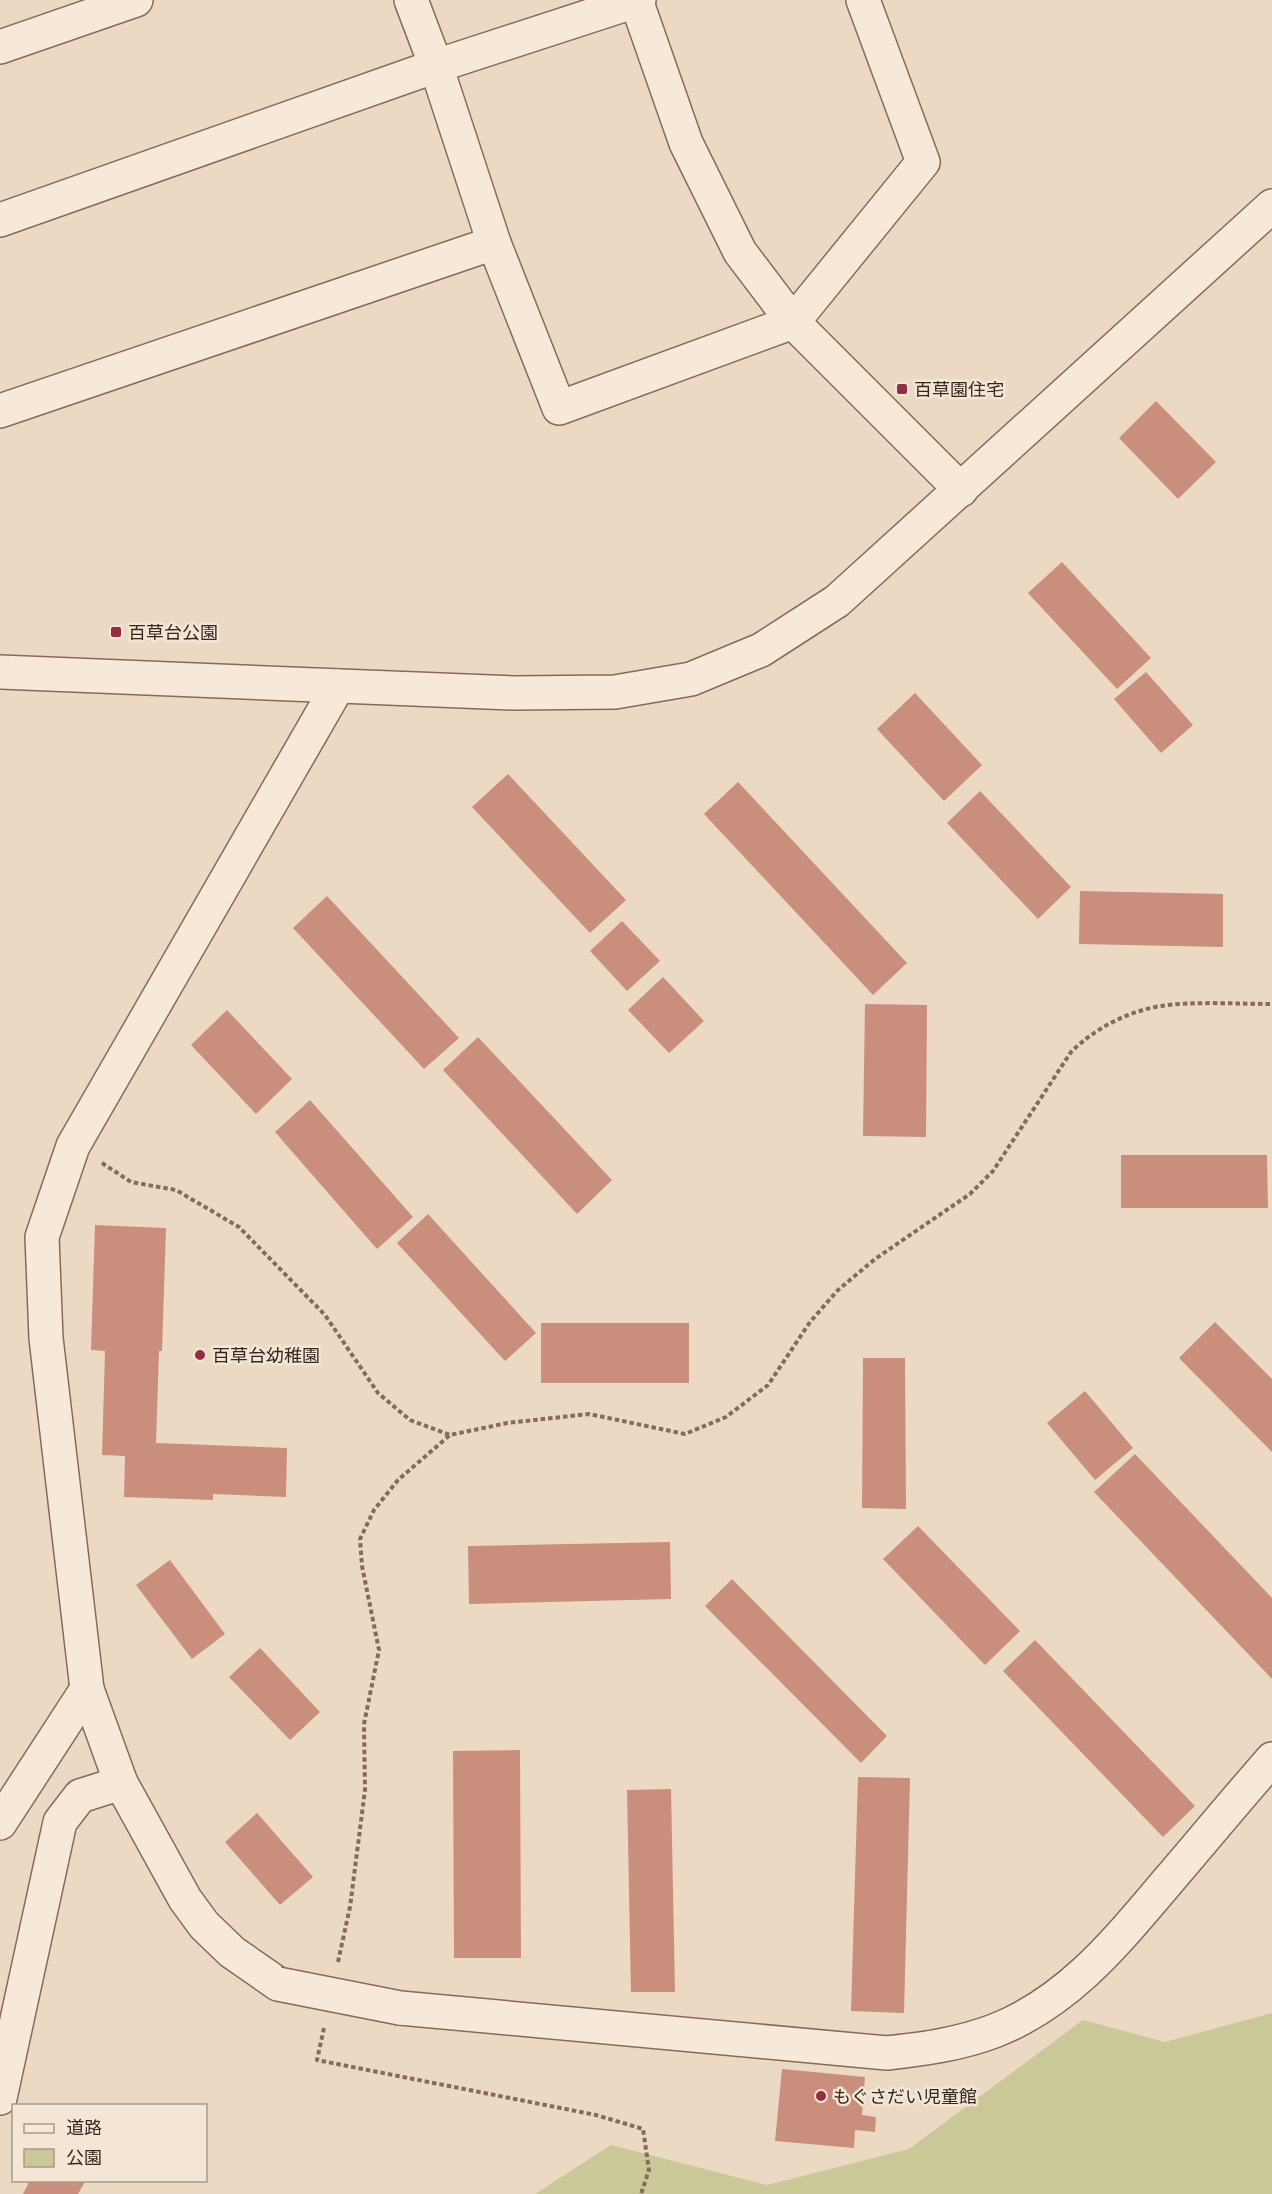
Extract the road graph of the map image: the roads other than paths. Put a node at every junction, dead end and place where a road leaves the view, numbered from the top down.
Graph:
1 (136, 0) edge
2 (411, 0) edge
3 (637, 0) edge
4 (863, 0) edge
5 (0, 47) edge
6 (436, 66) junction
7 (1272, 206) edge
8 (0, 220) edge
9 (494, 243) junction
10 (793, 322) junction
11 (0, 411) edge
12 (961, 490) junction
13 (0, 672) edge
14 (338, 686) junction
15 (87, 1689) junction
16 (1272, 1759) edge
17 (121, 1783) junction
18 (0, 1823) edge
19 (0, 2098) edge

1 - 5 street
2 - 6 street
3 - 6 street
3 - 10 street
4 - 10 street
6 - 8 street
6 - 9 street
7 - 12 street
9 - 10 street
9 - 11 street
10 - 12 street
12 - 14 street
13 - 14 street
14 - 15 street
15 - 17 street
15 - 18 street
16 - 17 street, bridge
17 - 19 street

